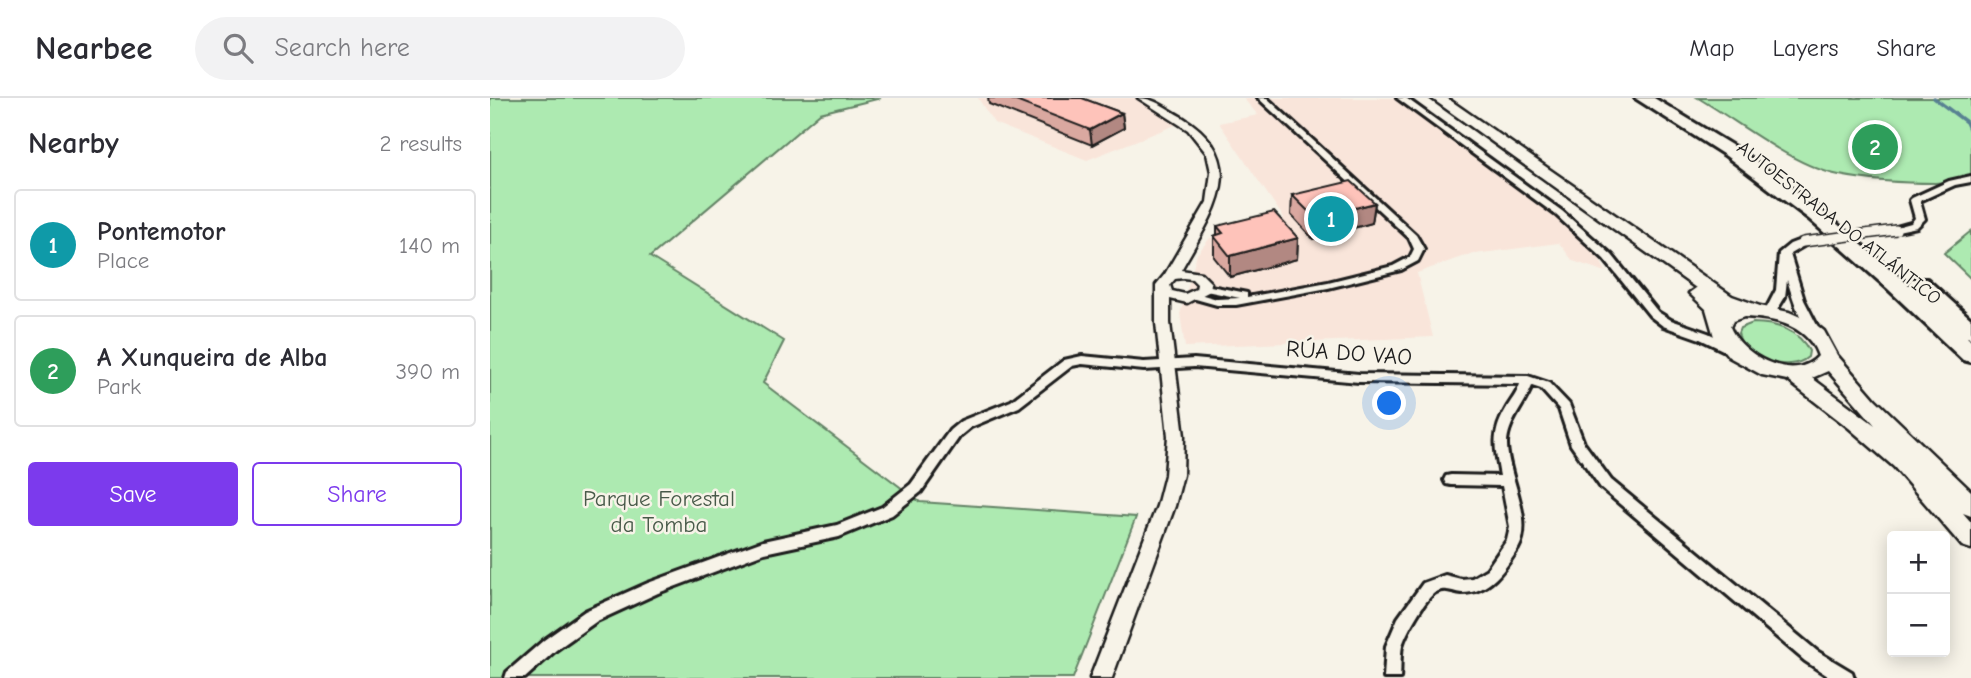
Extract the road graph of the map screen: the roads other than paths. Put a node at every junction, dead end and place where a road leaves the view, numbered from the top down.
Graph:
1 (1142, 98) edge
2 (1262, 98) edge
3 (1401, 98) edge
4 (1422, 98) edge
5 (1429, 98) edge
6 (1438, 98) edge
7 (1643, 98) edge
8 (1668, 98) edge
9 (1971, 179) edge
10 (1601, 214) junction
11 (1896, 230) joint
12 (1803, 242) joint
13 (1183, 251) junction
14 (1784, 253) junction
15 (1189, 274) junction
16 (1171, 276) junction
17 (1163, 290) junction
18 (1200, 292) junction
19 (1177, 298) junction
20 (1763, 312) junction
21 (1163, 314) junction
22 (1659, 317) junction
23 (1720, 325) junction
24 (1971, 331) edge
25 (1816, 335) junction
26 (1732, 350) junction
27 (1971, 354) edge
28 (1828, 357) junction
29 (1167, 364) junction
30 (1792, 374) junction
31 (1528, 380) junction
32 (1451, 480) dead end
33 (1507, 481) junction
34 (1971, 506) edge
35 (1971, 539) edge
36 (513, 678) edge
37 (1101, 678) edge
38 (1392, 678) edge
39 (1846, 678) edge

1 - 13 street
2 - 18 street
3 - 22 street
4 - 23 main road
5 - 10 main road
6 - 10 main road
7 - 27 highway, AUTOESTRADA DO ATLÁNTICO
8 - 24 highway, AUTOESTRADA DO ATLÁNTICO
9 - 11 street
10 - 20 main road
11 - 12 street, bridge
12 - 14 street
13 - 15 street
13 - 16 street
14 - 20 street
14 - 25 street
15 - 16 street
15 - 18 street
16 - 17 street
17 - 19 street
17 - 21 street
18 - 19 street
19 - 21 street
20 - 23 main road
20 - 25 main road
21 - 29 street
22 - 23 street
22 - 26 street
23 - 26 main road
25 - 28 main road
26 - 30 main road
28 - 30 main road
28 - 34 main road
29 - 31 street, RÚA DO VAO
29 - 36 street
29 - 37 street
30 - 35 main road
31 - 33 street
31 - 39 street
32 - 33 street
33 - 38 street

